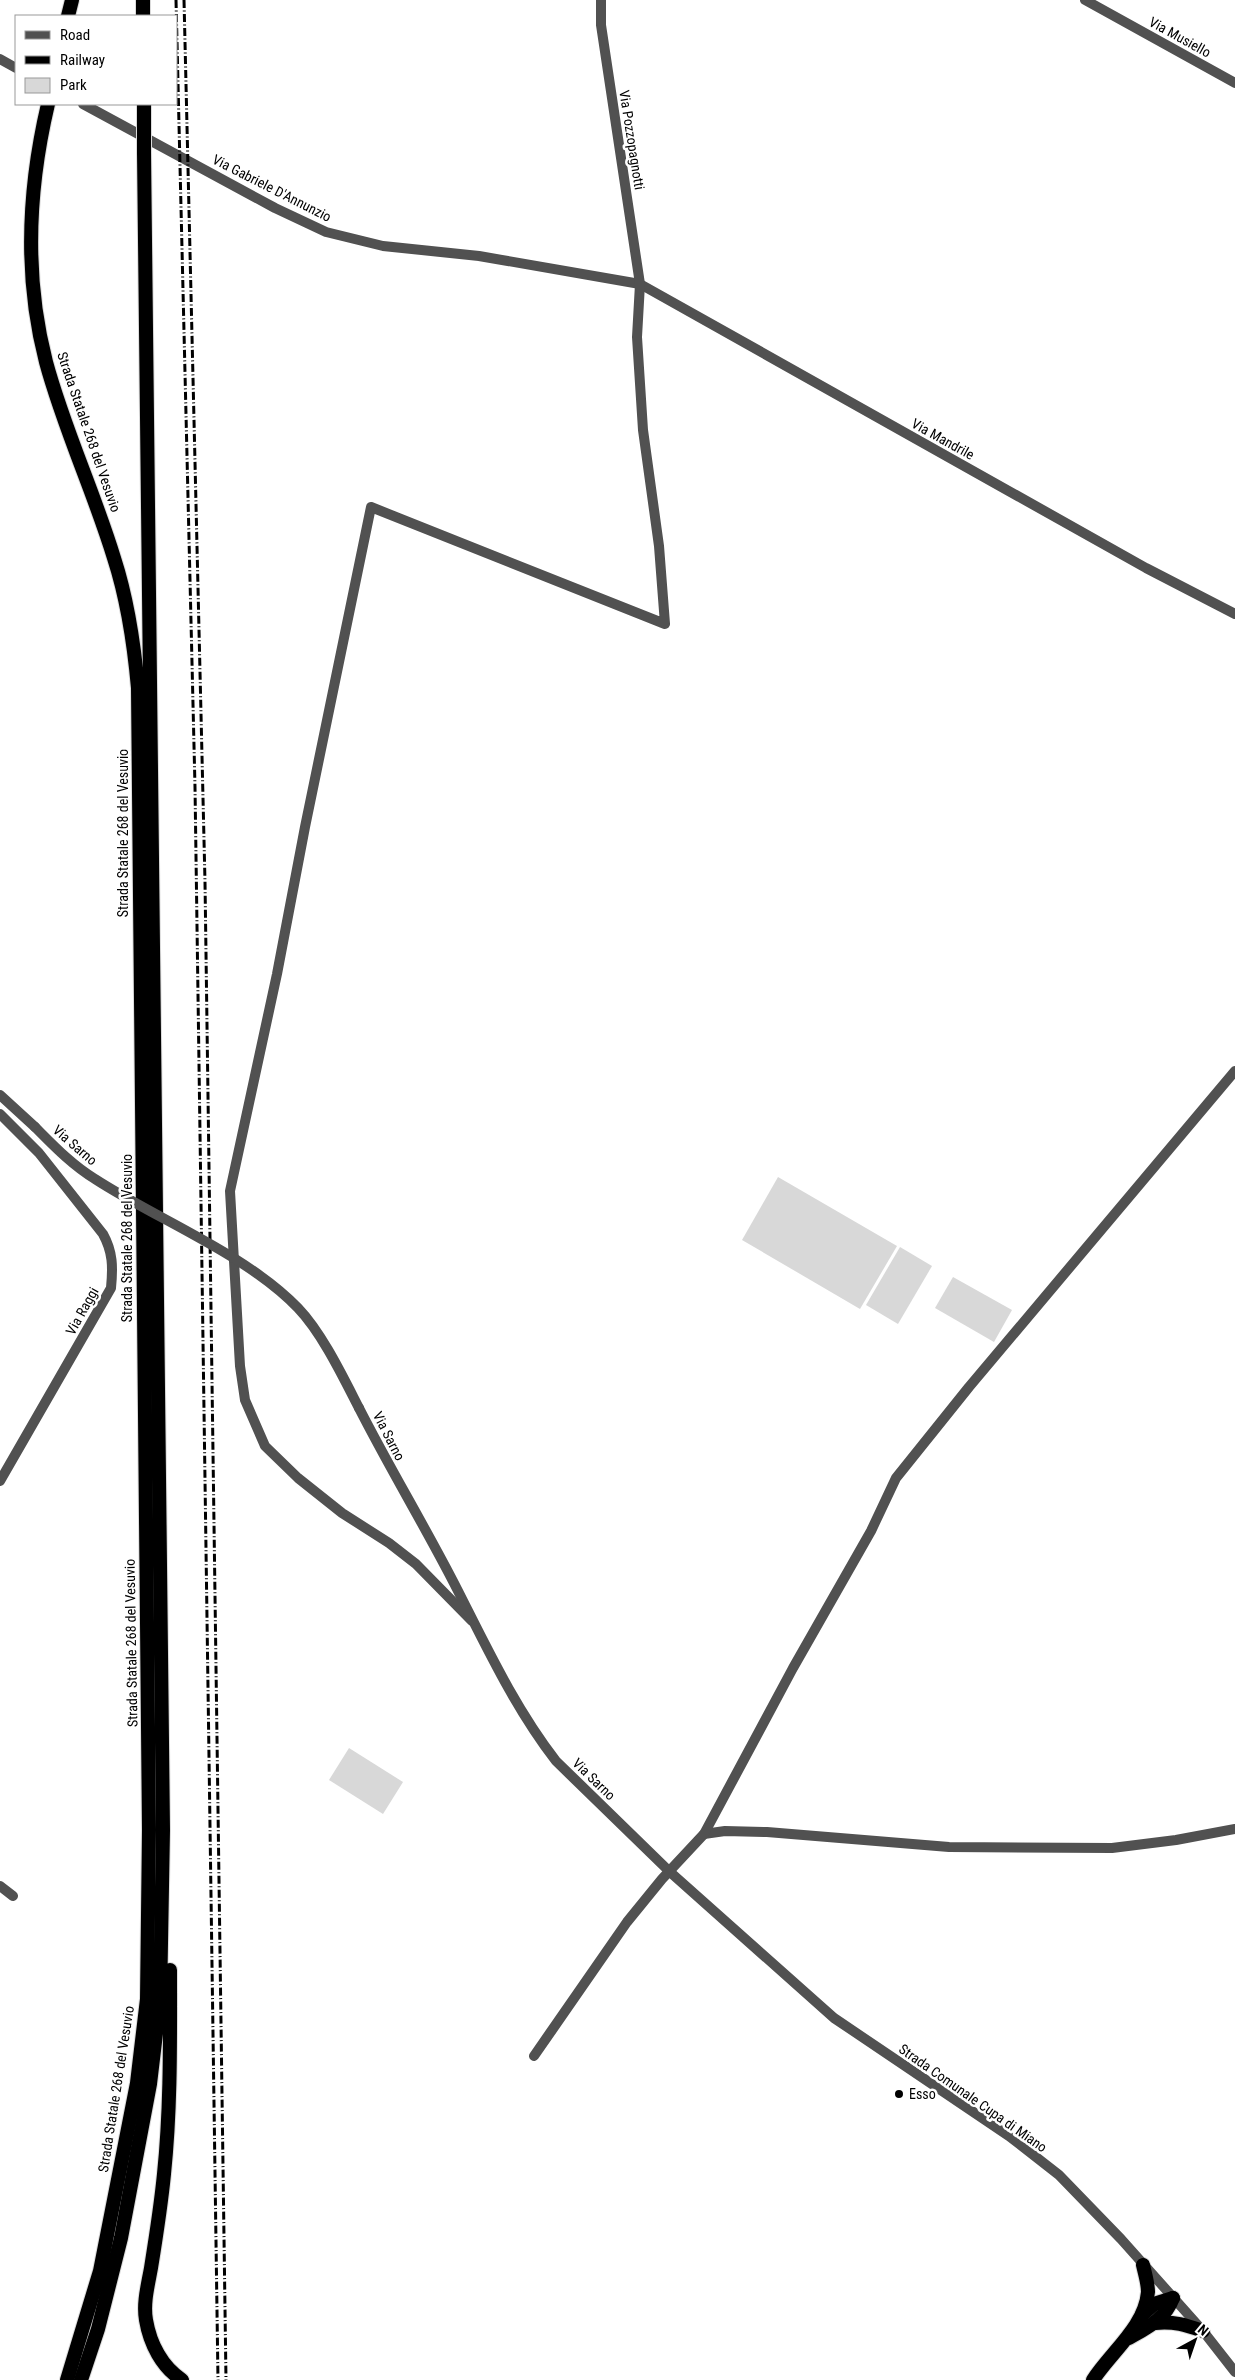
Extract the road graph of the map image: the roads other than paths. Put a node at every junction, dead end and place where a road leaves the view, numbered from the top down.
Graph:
1 (72, 0) edge
2 (143, 0) edge
3 (601, 0) edge
4 (1085, 0) edge
5 (68, 15) edge
6 (143, 15) edge
7 (0, 59) edge
8 (15, 67) edge
9 (1235, 83) edge
10 (48, 105) edge
11 (85, 105) edge
12 (144, 110) edge
13 (640, 284) junction
14 (1235, 614) edge
15 (1235, 1071) edge
16 (0, 1095) edge
17 (0, 1114) edge
18 (0, 1481) edge
19 (474, 1623) junction
20 (1235, 1829) edge
21 (163, 1830) junction
22 (704, 1834) junction
23 (670, 1872) junction
24 (0, 1886) edge
25 (13, 1896) dead end
26 (534, 2056) dead end
27 (1143, 2265) junction
28 (1173, 2298) junction
29 (1140, 2317) junction
30 (1155, 2323) junction
31 (1203, 2332) junction
32 (1126, 2339) junction
33 (1235, 2372) edge
34 (1095, 2378) edge
35 (67, 2380) edge
36 (81, 2380) edge
37 (182, 2380) edge

1 - 5 highway
2 - 6 highway
3 - 13 street, Via Pozzopagnotti
4 - 9 street, Via Musiello
7 - 8 street
10 - 35 highway, Strada Statale 268 del Vesuvio
11 - 13 street, Via Gabriele D'Annunzio
12 - 21 highway, Strada Statale 268 del Vesuvio, bridge
13 - 14 street, Via Mandrile
13 - 19 street, Via Pozzopagnotti
15 - 22 street
16 - 19 street, Via Sarno, bridge
17 - 18 street, Via Raggi
19 - 23 street, Via Sarno
20 - 22 street
21 - 36 highway, Strada Statale 268 del Vesuvio
21 - 37 highway
22 - 23 street
23 - 26 street
23 - 27 street, Strada Comunale Cupa di Miano
24 - 25 street
27 - 28 street, Strada Comunale Cupa di Miano
27 - 29 highway
28 - 29 highway
28 - 30 highway
28 - 31 street, Strada Comunale Cupa di Miano
29 - 32 highway
30 - 31 highway
30 - 32 highway
31 - 33 street, Strada Comunale Cupa di Miano
32 - 34 highway

